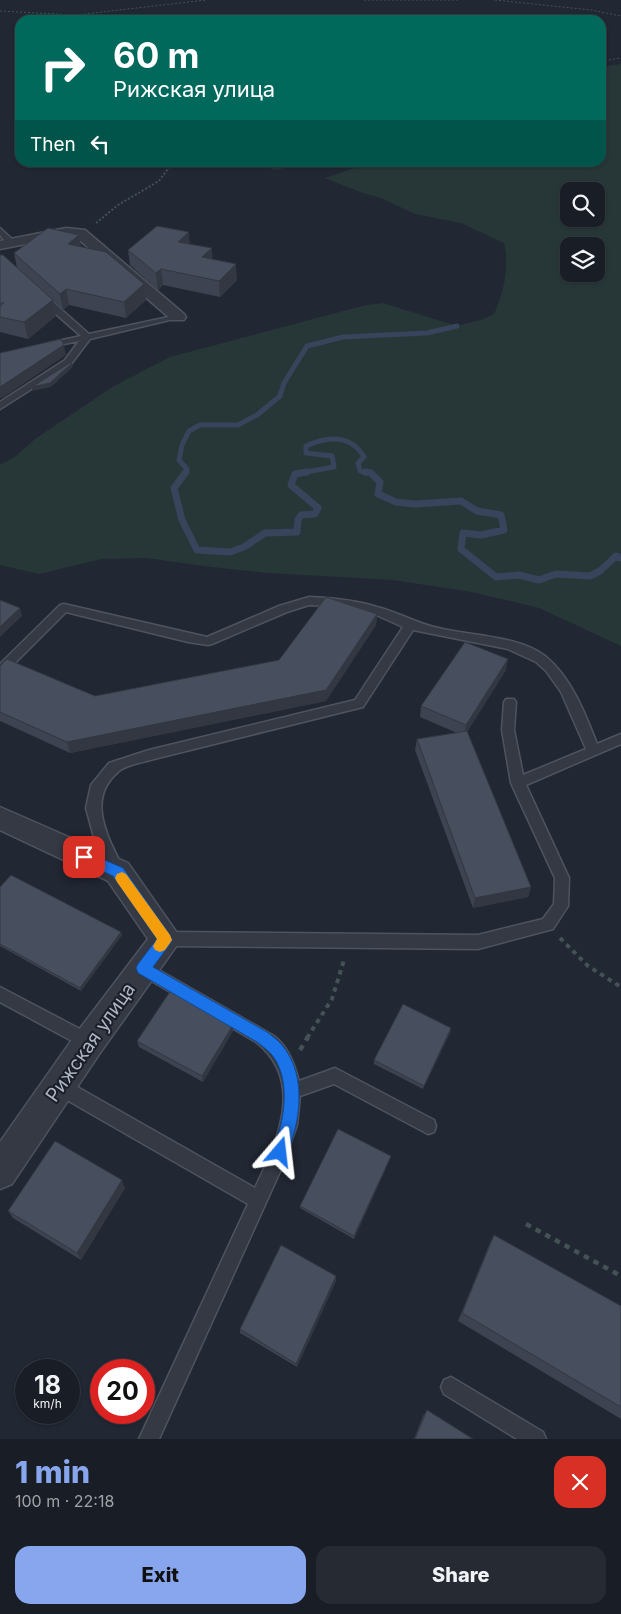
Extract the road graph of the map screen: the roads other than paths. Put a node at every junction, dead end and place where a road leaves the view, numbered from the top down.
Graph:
1 (0, 230) edge
2 (5, 244) edge
3 (36, 291) edge
4 (178, 316) joint
5 (87, 337) junction
6 (39, 347) edge
7 (0, 406) edge
8 (410, 625) junction
9 (0, 671) edge
10 (510, 702) dead end
11 (621, 740) edge
12 (593, 751) junction
13 (518, 783) junction
14 (0, 818) edge
15 (118, 872) junction
16 (165, 940) junction
17 (143, 968) junction
18 (0, 994) edge
19 (89, 1042) junction
20 (59, 1086) junction
21 (292, 1091) junction
22 (428, 1126) dead end
23 (0, 1172) edge
24 (259, 1200) junction
25 (451, 1387) dead end
26 (150, 1439) edge
27 (536, 1439) edge

1 - 2 lane
2 - 4 street
3 - 5 lane
4 - 5 lane
5 - 6 lane
5 - 7 lane
8 - 9 lane
8 - 12 lane
8 - 15 lane
10 - 13 lane
11 - 12 lane
12 - 13 lane
13 - 16 lane
14 - 15 street
15 - 16 street
16 - 17 street, Рижская улица
17 - 19 street, Рижская улица
17 - 21 lane
18 - 19 lane
19 - 20 street, Рижская улица
20 - 23 street, Рижская улица
20 - 24 lane
21 - 22 lane
21 - 24 lane
24 - 26 lane
25 - 27 lane

